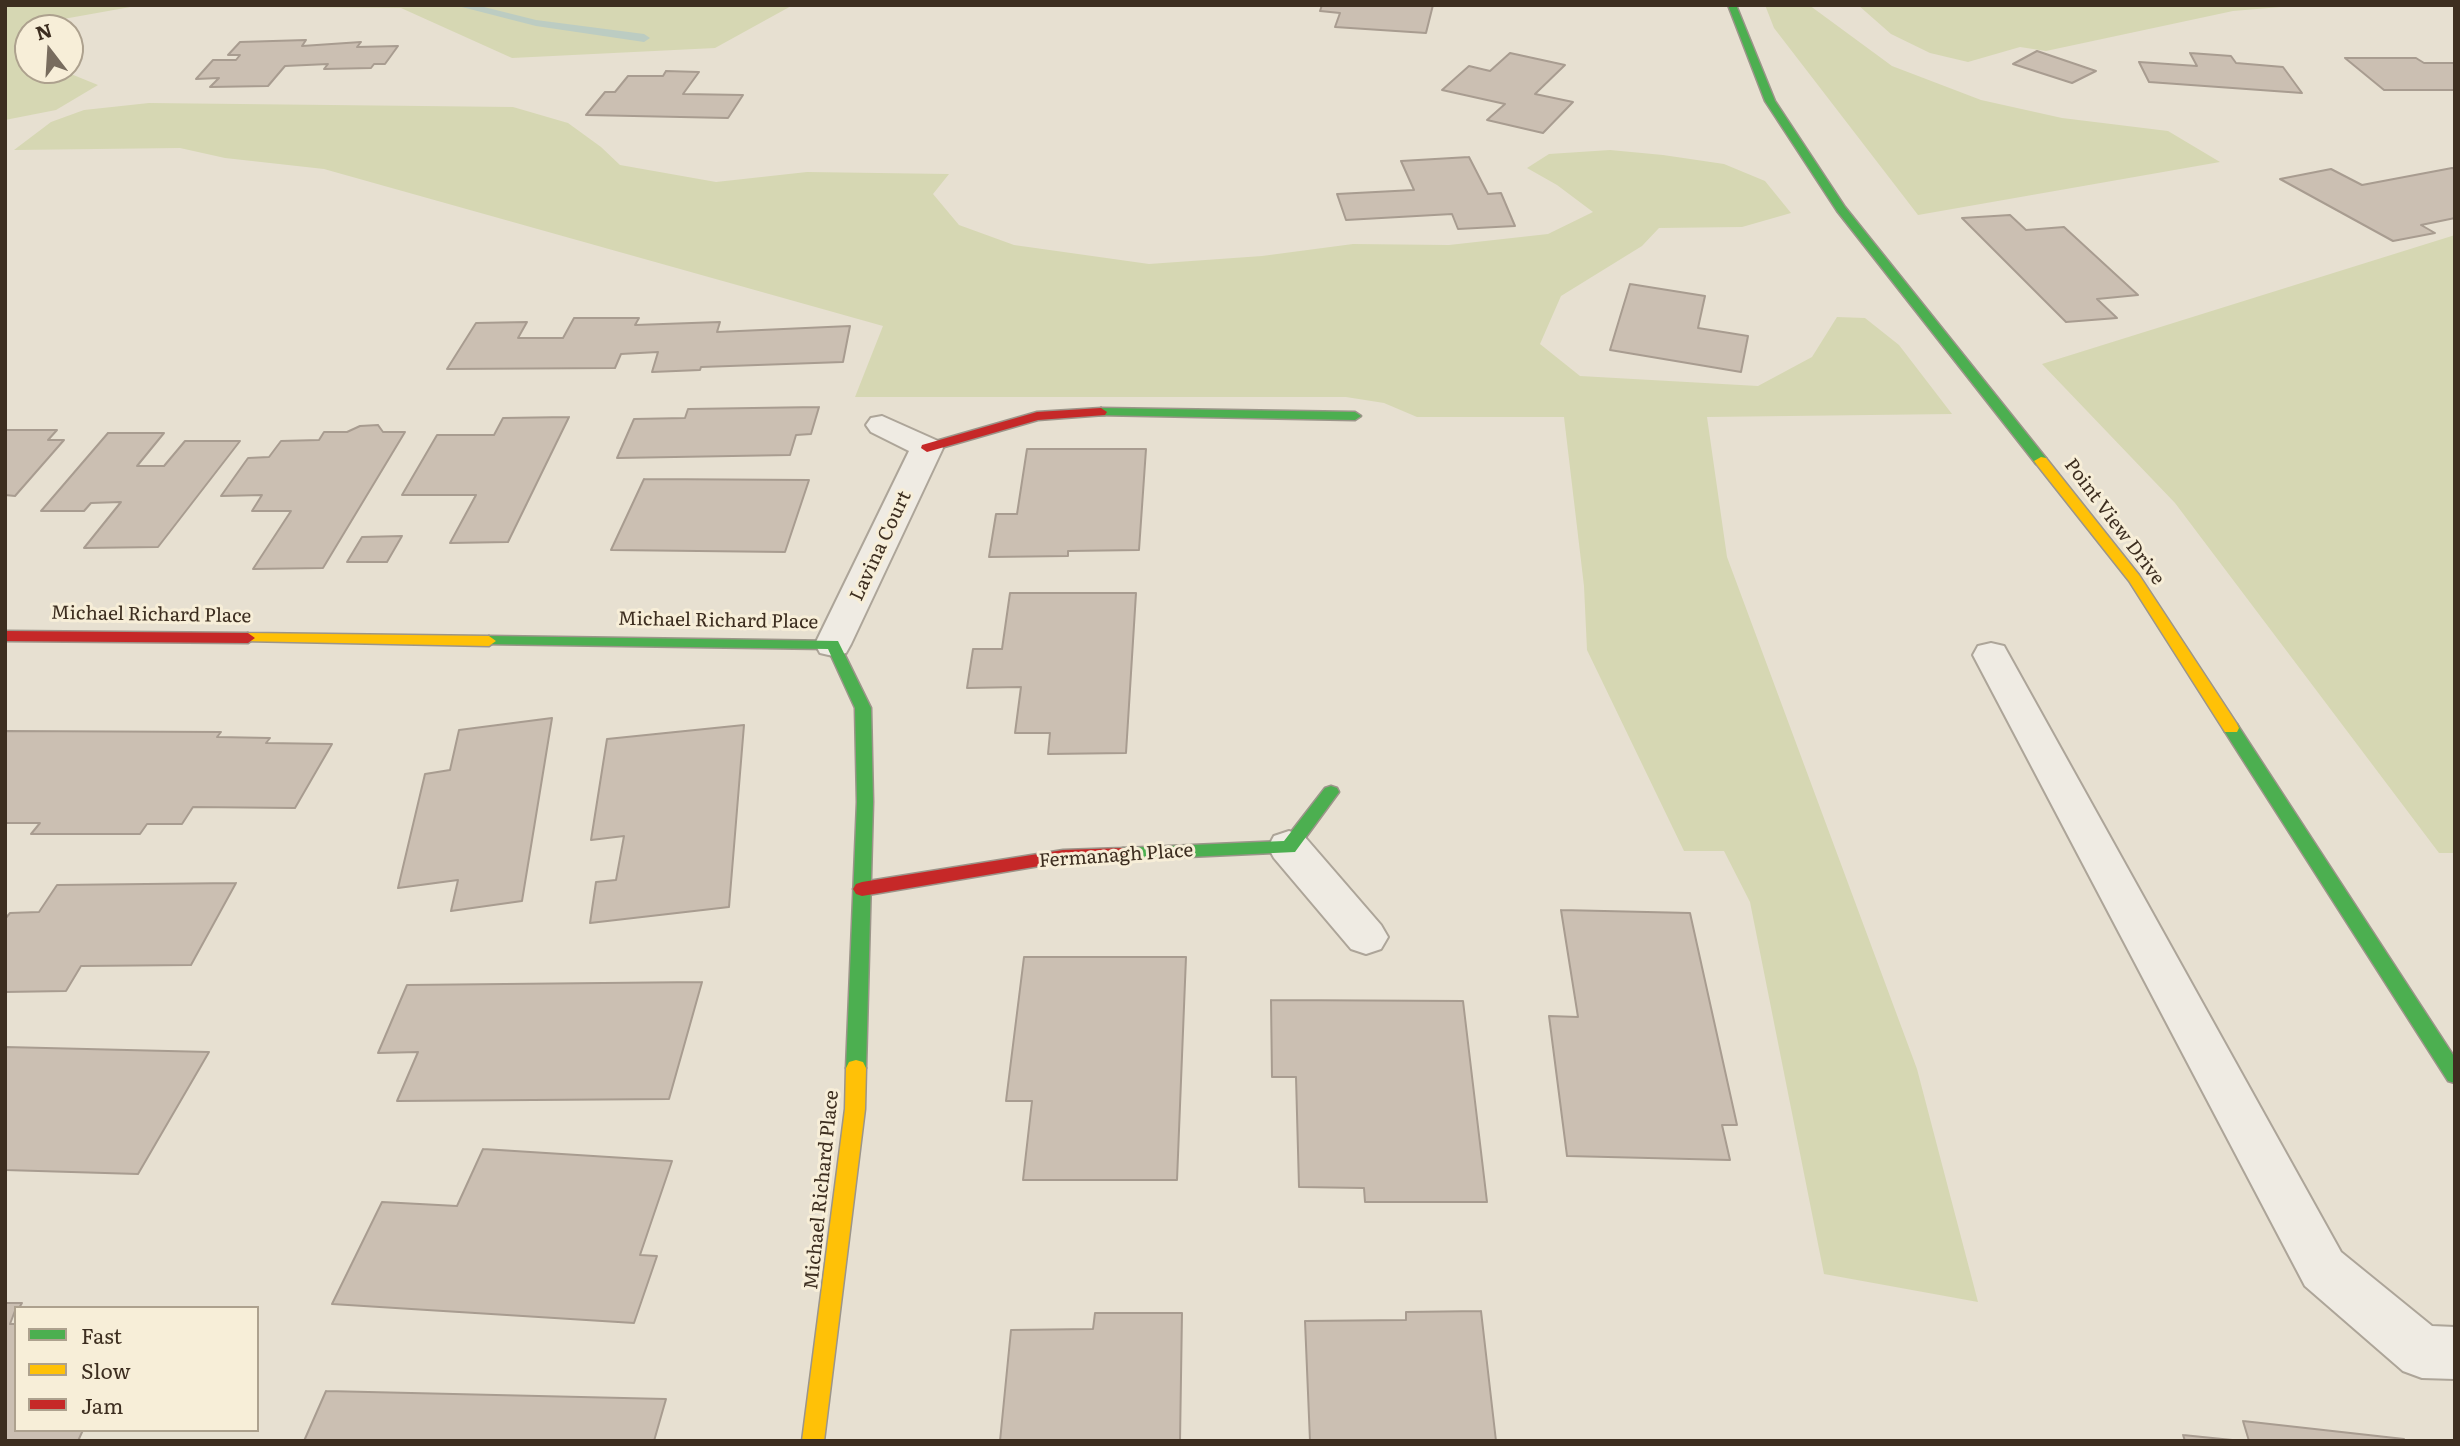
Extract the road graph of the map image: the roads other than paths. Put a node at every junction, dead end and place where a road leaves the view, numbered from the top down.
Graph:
1 (1732, 5) edge
2 (1355, 416) dead end
3 (882, 425) dead end
4 (927, 448) junction
5 (5, 636) edge
6 (833, 644) junction
7 (1991, 655) dead end
8 (1331, 792) dead end
9 (1289, 847) junction
10 (862, 889) junction
11 (1366, 937) dead end
12 (2455, 1075) edge
13 (2455, 1353) edge
14 (813, 1441) edge

1 - 12 street, Point View Drive
2 - 4 street
3 - 4 street
4 - 6 street, Lavina Court
5 - 6 street, Michael Richard Place
6 - 10 street, Michael Richard Place
7 - 13 street
8 - 9 street
9 - 10 street, Fermanagh Place
9 - 11 street
10 - 14 street, Michael Richard Place

